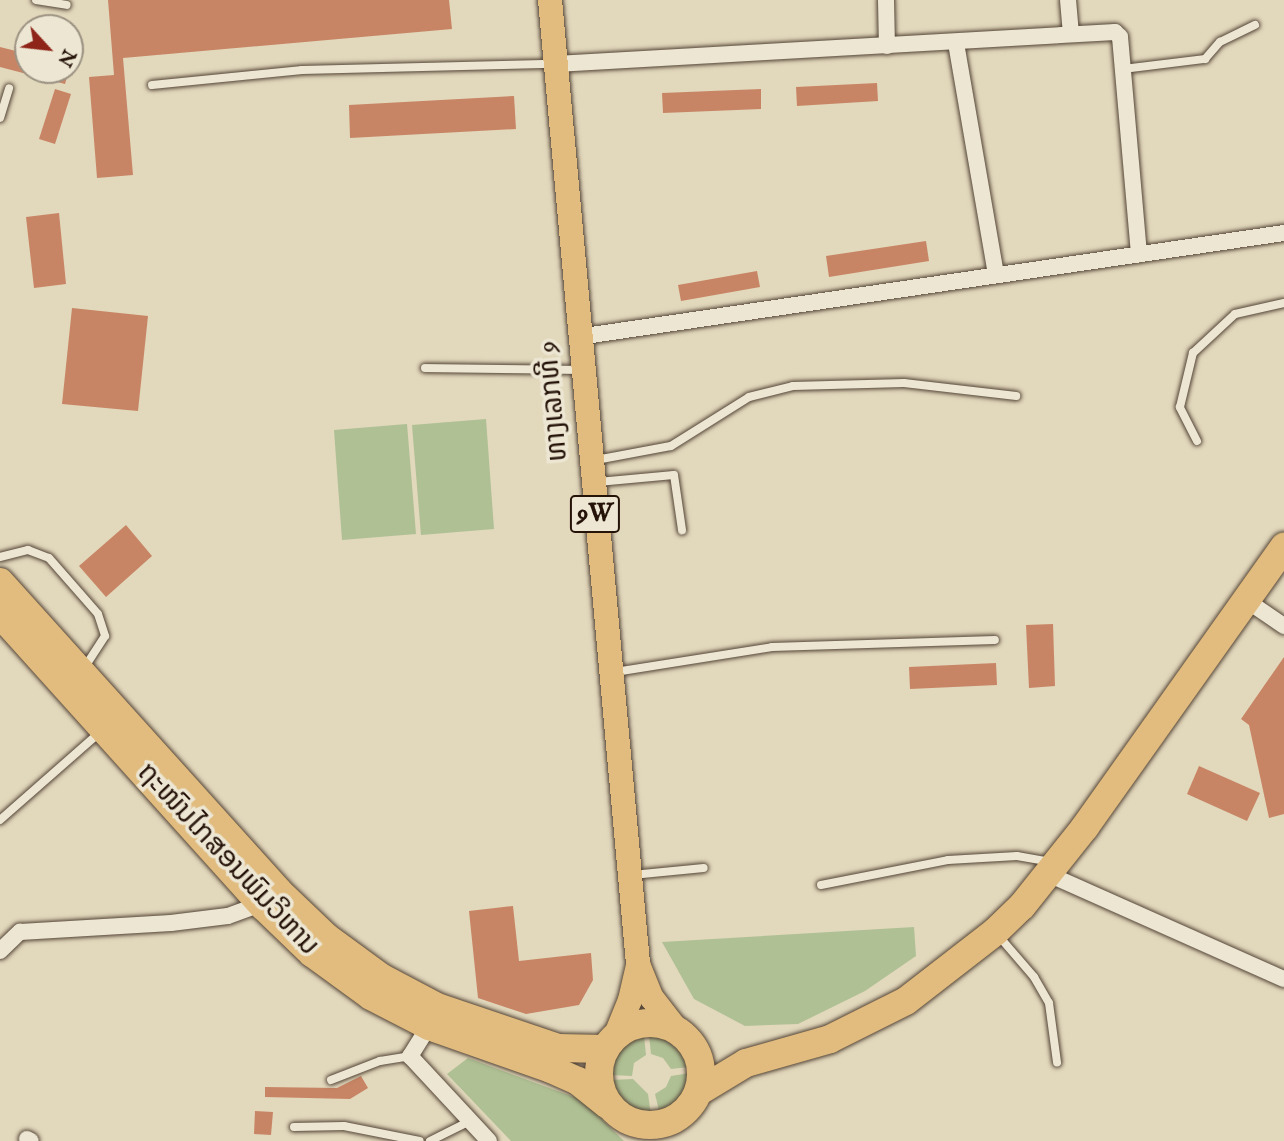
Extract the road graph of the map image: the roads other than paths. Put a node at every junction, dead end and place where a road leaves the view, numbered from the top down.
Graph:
1 (36, 0) edge
2 (550, 0) edge
3 (886, 0) edge
4 (1068, 0) edge
5 (67, 5) dead end
6 (1255, 25) dead end
7 (1071, 33) junction
8 (956, 43) junction
9 (887, 46) junction
10 (556, 64) junction
11 (1123, 69) junction
12 (152, 85) dead end
13 (9, 88) dead end
14 (0, 118) edge
15 (1284, 233) edge
16 (1139, 254) junction
17 (996, 275) junction
18 (1284, 303) edge
19 (578, 337) junction
20 (425, 368) dead end
21 (581, 370) junction
22 (1016, 396) dead end
23 (1197, 442) dead end
24 (590, 472) junction
25 (682, 530) dead end
26 (1284, 547) edge
27 (0, 557) edge
28 (0, 582) edge
29 (1246, 600) junction
30 (0, 614) edge
31 (1284, 626) edge
32 (995, 640) dead end
33 (610, 673) junction
34 (75, 680) junction
35 (104, 728) junction
36 (0, 820) edge
37 (704, 868) dead end
38 (1052, 868) junction
39 (629, 875) junction
40 (821, 885) dead end
41 (270, 898) junction
42 (995, 932) junction
43 (0, 951) edge
44 (638, 964) junction
45 (1284, 979) edge
46 (429, 1027) junction
47 (684, 1036) junction
48 (610, 1043) junction
49 (410, 1056) junction
50 (1057, 1062) dead end
51 (746, 1063) junction
52 (331, 1080) dead end
53 (695, 1098) junction
54 (615, 1111) junction
55 (470, 1121) junction
56 (294, 1127) dead end
57 (420, 1141) edge
58 (430, 1141) edge
59 (489, 1141) edge
60 (639, 1141) edge
61 (678, 1141) edge

1 - 5 lane
2 - 10 main road, ທາງເລກທີ 9 / 9W
3 - 9 street
4 - 7 street
6 - 11 lane
7 - 8 street
7 - 11 street
8 - 9 street
8 - 17 street
9 - 10 street
10 - 12 lane
10 - 19 main road, ທາງເລກທີ 9 / 9W
11 - 16 street
13 - 14 lane
15 - 16 street
16 - 17 street
17 - 19 street
18 - 23 lane
19 - 21 main road, ທາງເລກທີ 9 / 9W
20 - 21 lane
21 - 24 main road, ທາງເລກທີ 9 / 9W
22 - 24 lane
24 - 25 lane
24 - 33 main road, ທາງເລກທີ 9 / 9W
26 - 29 highway
27 - 34 lane
28 - 34 highway, ຖະໜົນໄກສອນພົມວິຫານ
29 - 31 street
29 - 38 highway
30 - 34 highway, ຖະໜົນໄກສອນພົມວິຫານ
32 - 33 lane
33 - 39 main road, ທາງເລກທີ 9 / 9W
34 - 35 highway, ຖະໜົນໄກສອນພົມວິຫານ
34 - 41 highway, ຖະໜົນໄກສອນພົມວິຫານ
35 - 36 lane
35 - 41 highway, ຖະໜົນໄກສອນພົມວິຫານ
37 - 39 lane
38 - 40 lane
38 - 42 highway
38 - 45 street
39 - 44 main road, ທາງເລກທີ 9 / 9W
41 - 43 street
41 - 46 highway, ຖະໜົນໄກສອນພົມວິຫານ
41 - 48 highway, ຖະໜົນໄກສອນພົມວິຫານ
42 - 50 lane
42 - 51 highway
44 - 47 main road, ທາງເລກທີ 9
44 - 48 main road, ທາງເລກທີ 9
46 - 49 street
46 - 54 highway, ຖະໜົນໄກສອນພົມວິຫານ
47 - 48 highway
47 - 51 highway
47 - 53 highway
48 - 54 highway
49 - 52 lane
49 - 55 street
51 - 53 highway
53 - 54 highway
53 - 61 highway
54 - 60 highway
55 - 58 lane
55 - 59 street
56 - 57 lane

